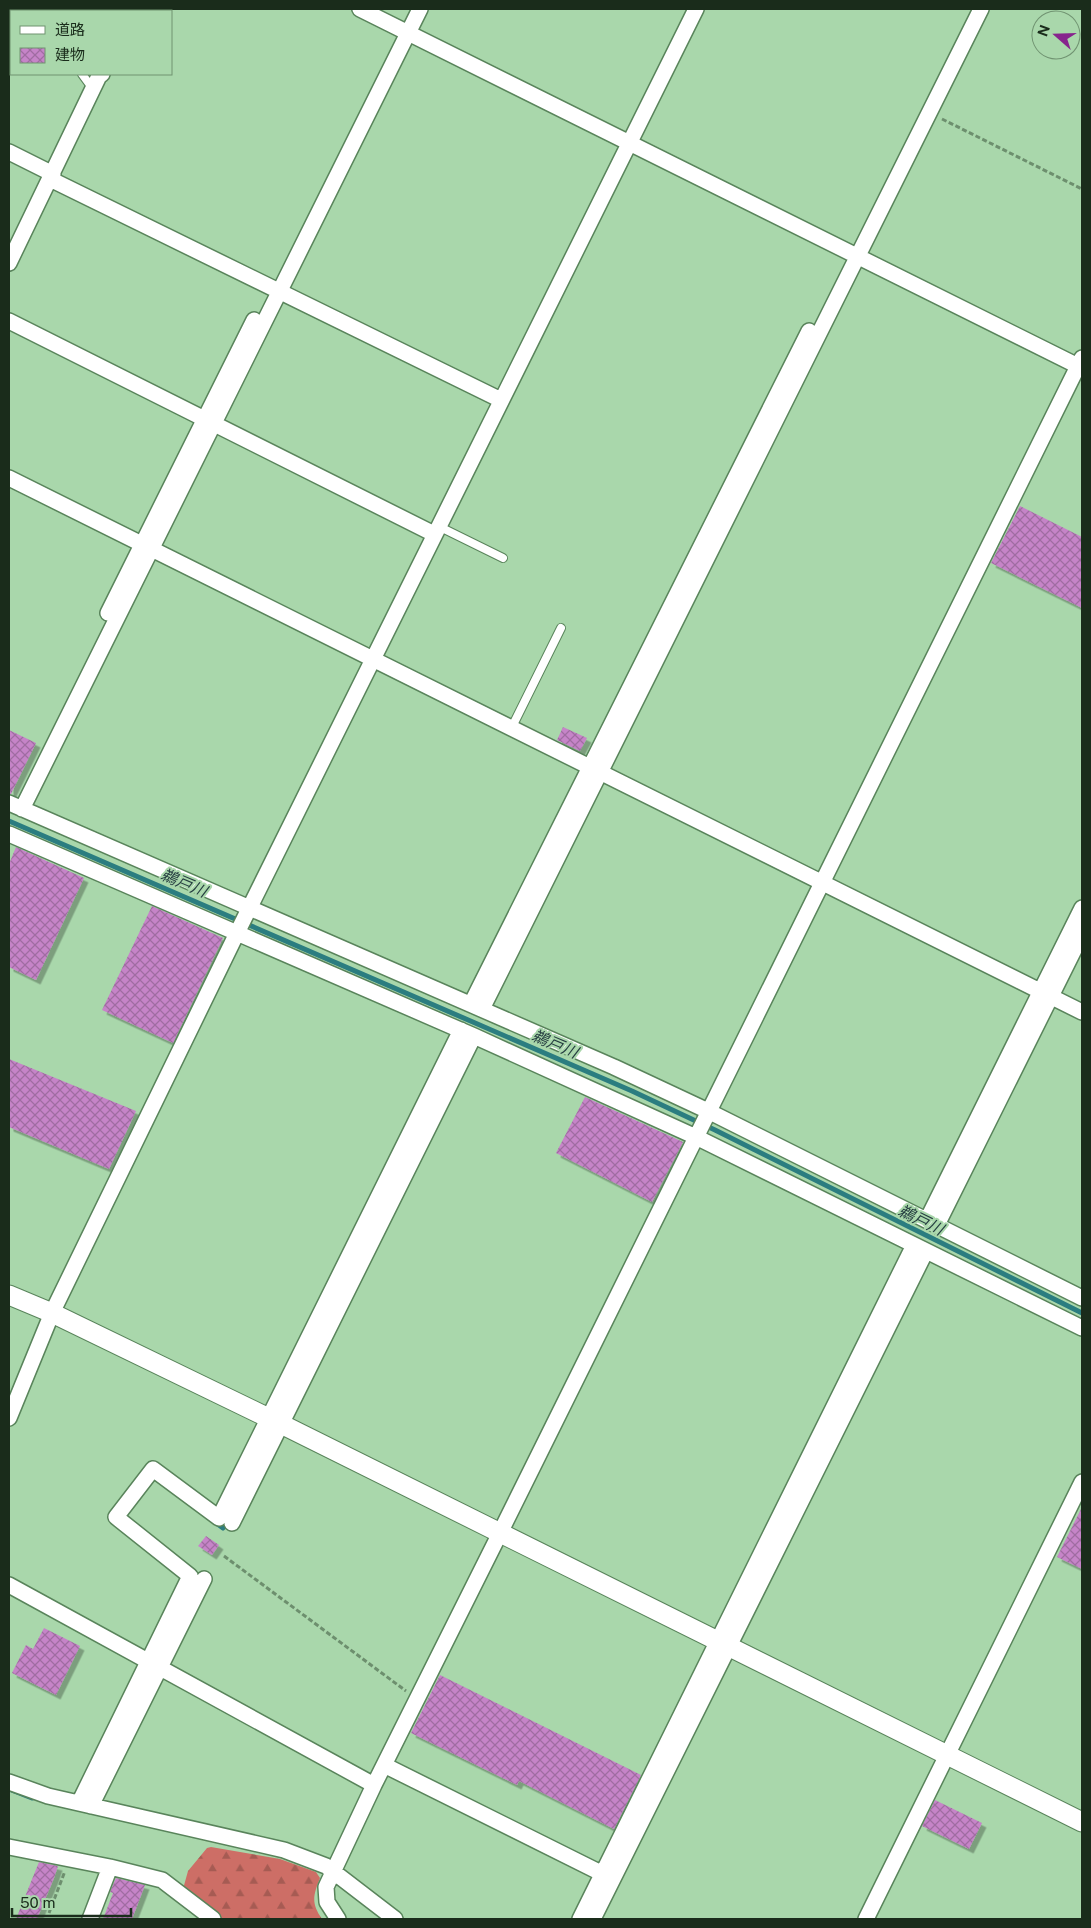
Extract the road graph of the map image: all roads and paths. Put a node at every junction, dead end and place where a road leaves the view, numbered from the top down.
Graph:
1 (360, 9) edge
2 (408, 9) edge
3 (420, 9) edge
4 (696, 9) edge
5 (969, 9) edge
6 (981, 9) edge
7 (404, 30) junction
8 (83, 75) edge
9 (100, 75) edge
10 (93, 89) junction
11 (929, 112) junction
12 (629, 143) junction
13 (9, 152) edge
14 (52, 176) junction
15 (1082, 189) edge
16 (853, 254) junction
17 (9, 263) edge
18 (274, 290) junction
19 (9, 321) edge
20 (1081, 364) edge
21 (501, 400) junction
22 (209, 422) junction
23 (9, 478) edge
24 (436, 530) junction
25 (147, 547) junction
26 (503, 558) dead end
27 (562, 628) dead end
28 (372, 659) junction
29 (512, 729) junction
30 (595, 770) junction
31 (14, 805) edge
32 (10, 838) edge
33 (821, 882) junction
34 (1082, 908) edge
35 (248, 910) junction
36 (238, 931) junction
37 (1082, 934) edge
38 (1046, 994) junction
39 (477, 1007) junction
40 (1082, 1012) edge
41 (468, 1033) junction
42 (707, 1114) junction
43 (697, 1134) junction
44 (932, 1223) junction
45 (920, 1248) junction
46 (9, 1295) edge
47 (1082, 1298) edge
48 (52, 1313) junction
49 (1082, 1328) edge
50 (9, 1418) edge
51 (275, 1422) junction
52 (1082, 1482) edge
53 (232, 1523) dead end
54 (500, 1534) junction
55 (224, 1556) dead end
56 (204, 1579) dead end
57 (9, 1585) edge
58 (723, 1644) junction
59 (154, 1664) junction
60 (417, 1699) junction
61 (947, 1755) junction
62 (384, 1765) junction
63 (9, 1782) edge
64 (374, 1785) junction
65 (85, 1805) junction
66 (1082, 1822) edge
67 (9, 1847) edge
68 (69, 1859) junction
69 (110, 1868) junction
70 (333, 1871) junction
71 (603, 1874) junction
72 (49, 1913) dead end
73 (90, 1919) edge
74 (213, 1919) edge
75 (338, 1919) edge
76 (395, 1919) edge
77 (580, 1919) edge
78 (593, 1919) edge
79 (866, 1919) edge

1 - 7 street
2 - 7 street
3 - 7 street
4 - 12 street
5 - 16 street
6 - 11 street
7 - 12 street
7 - 18 street
8 - 10 lane
9 - 10 street
10 - 14 street
11 - 15 path
11 - 16 street
12 - 16 street
12 - 21 street
13 - 14 street
14 - 17 street
14 - 18 street
16 - 20 street
16 - 30 street
18 - 21 street
18 - 22 street
19 - 22 street
20 - 33 street
21 - 24 street
22 - 24 street
22 - 25 street
23 - 25 street
24 - 26 lane
24 - 28 street
25 - 28 street
25 - 31 street
27 - 29 lane
28 - 29 street
28 - 35 street
29 - 30 street
30 - 33 street
30 - 39 street
31 - 35 street
32 - 36 street
33 - 38 street
33 - 42 street
34 - 38 street
35 - 36 street
35 - 39 street
36 - 41 street
36 - 48 street
37 - 38 street
38 - 40 street
38 - 44 street
39 - 42 street
41 - 43 street
41 - 51 street
42 - 43 street
42 - 44 street
43 - 45 street
43 - 54 street
44 - 47 street
45 - 49 street
45 - 58 street
46 - 48 street
48 - 50 street
48 - 51 street
51 - 53 street
51 - 54 street
51 - 59 street
52 - 61 street
54 - 58 street
54 - 60 street
55 - 60 path
56 - 59 street
57 - 59 street
58 - 61 street
58 - 71 street
58 - 78 street
59 - 64 street
59 - 65 street
60 - 62 street
61 - 66 street
61 - 79 street
62 - 64 street
62 - 71 street
63 - 65 street
64 - 70 street
65 - 70 street
67 - 68 street
68 - 69 street
68 - 72 path
69 - 73 street
69 - 74 street
70 - 75 street
70 - 76 street
71 - 77 street

